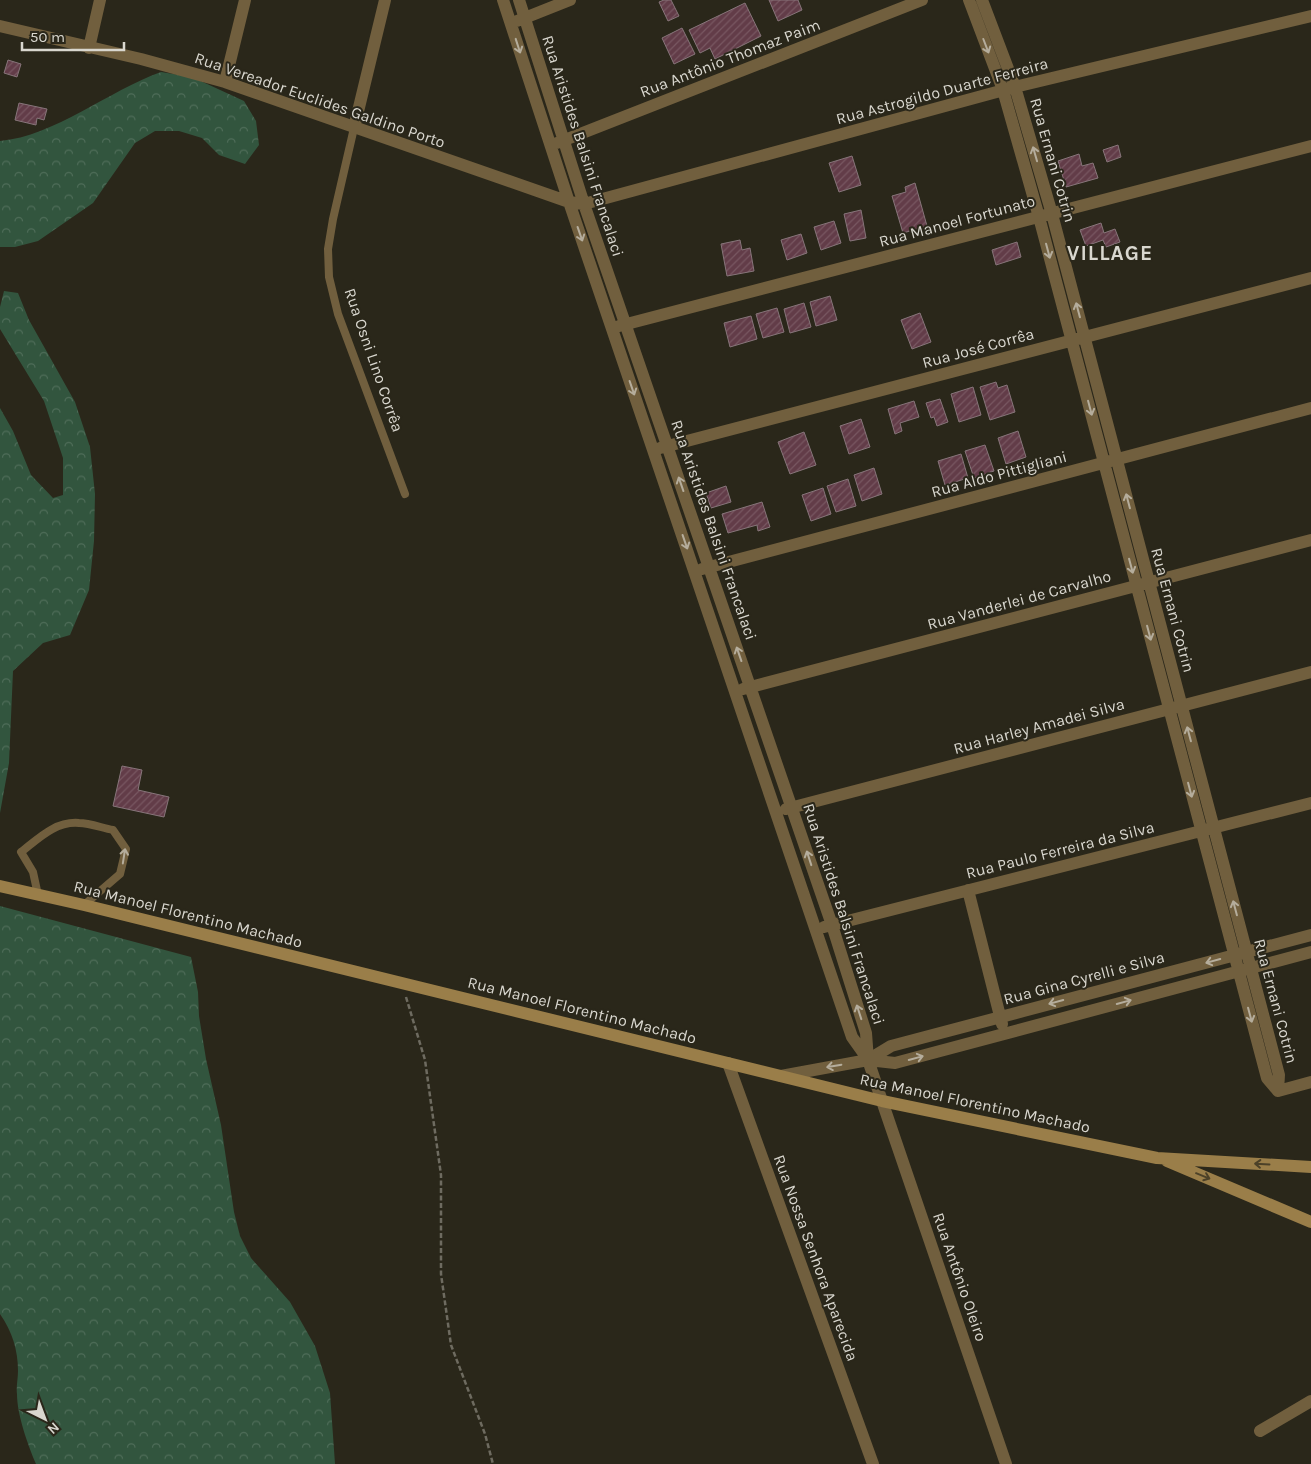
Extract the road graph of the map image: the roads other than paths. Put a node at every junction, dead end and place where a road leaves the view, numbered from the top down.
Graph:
1 (100, 0) edge
2 (245, 0) edge
3 (385, 0) edge
4 (503, 0) edge
5 (519, 0) edge
6 (570, 0) edge
7 (922, 0) edge
8 (969, 0) edge
9 (982, 0) edge
10 (1311, 16) edge
11 (524, 18) junction
12 (510, 24) junction
13 (0, 26) edge
14 (90, 48) junction
15 (225, 82) junction
16 (1009, 89) junction
17 (354, 128) junction
18 (563, 141) junction
19 (550, 146) junction
20 (1311, 146) edge
21 (569, 202) junction
22 (584, 204) junction
23 (1052, 214) junction
24 (1039, 217) junction
25 (1311, 278) edge
26 (626, 324) junction
27 (612, 328) junction
28 (1085, 337) junction
29 (1072, 340) junction
30 (1311, 408) edge
31 (668, 446) junction
32 (653, 450) junction
33 (1117, 459) junction
34 (1104, 463) junction
35 (405, 494) dead end
36 (1311, 540) edge
37 (709, 567) junction
38 (695, 571) junction
39 (1149, 582) junction
40 (1136, 586) junction
41 (1311, 672) edge
42 (750, 687) junction
43 (736, 691) junction
44 (1182, 706) junction
45 (1169, 709) junction
46 (1311, 803) edge
47 (792, 808) junction
48 (776, 812) junction
49 (1214, 828) junction
50 (1201, 831) junction
51 (0, 886) edge
52 (968, 890) junction
53 (38, 895) junction
54 (84, 905) junction
55 (832, 925) junction
56 (817, 929) junction
57 (1311, 935) edge
58 (1247, 952) junction
59 (1311, 952) edge
60 (1234, 955) junction
61 (1251, 968) junction
62 (1238, 972) junction
63 (1000, 1017) junction
64 (1004, 1034) junction
65 (868, 1060) junction
66 (728, 1063) junction
67 (780, 1076) junction
68 (1311, 1082) edge
69 (1278, 1091) junction
70 (882, 1100) junction
71 (1158, 1158) junction
72 (1311, 1167) edge
73 (1311, 1222) edge
74 (1311, 1401) edge
75 (1260, 1430) dead end
76 (873, 1464) edge
77 (1006, 1464) edge

1 - 14 street
2 - 15 street
3 - 17 street, Rua Osni Lino Corrêa
4 - 12 street, Rua Aristides Balsini Francalaci
5 - 11 street, Rua Aristides Balsini Francalaci
6 - 11 street
7 - 18 street, Rua Antônio Thomaz Paim
8 -> 16 street, Rua Ernani Cotrin
9 - 16 street, Rua Ernani Cotrin
10 - 16 street, Rua Astrogildo Duarte Ferreira
11 - 12 street
11 - 18 street, Rua Aristides Balsini Francalaci
12 -> 19 street, Rua Aristides Balsini Francalaci
13 - 14 street, Rua Vereador Euclides Galdino Porto
14 - 15 street, Rua Vereador Euclides Galdino Porto
15 - 17 street, Rua Vereador Euclides Galdino Porto
16 - 22 street, Rua Astrogildo Duarte Ferreira
23 -> 16 street, Rua Ernani Cotrin
16 - 24 street, Rua Ernani Cotrin
17 - 21 street, Rua Vereador Euclides Galdino Porto
17 - 35 lane, Rua Osni Lino Corrêa
18 - 19 street, Rua Antônio Thomaz Paim
18 - 22 street, Rua Aristides Balsini Francalaci
19 - 21 street, Rua Aristides Balsini Francalaci
20 - 23 street, Rua Manoel Fortunato
21 - 22 street, Rua Vereador Euclides Galdino Porto
21 -> 27 street, Rua Aristides Balsini Francalaci
22 - 26 street, Rua Aristides Balsini Francalaci
23 - 24 street, Rua Manoel Fortunato
28 -> 23 street, Rua Ernani Cotrin
24 - 26 street, Rua Manoel Fortunato
24 -> 29 street, Rua Ernani Cotrin
25 - 28 street, Rua José Corrêa
26 - 27 street, Rua Manoel Fortunato
26 - 31 street, Rua Aristides Balsini Francalaci
27 -> 32 street, Rua Aristides Balsini Francalaci
28 - 29 street, Rua José Corrêa
28 - 33 street, Rua Ernani Cotrin
29 - 31 street, Rua José Corrêa
29 -> 34 street, Rua Ernani Cotrin
30 - 33 street, Rua Aldo Pittigliani
31 - 32 street, Rua José Corrêa
37 -> 31 street, Rua Aristides Balsini Francalaci
32 -> 38 street, Rua Aristides Balsini Francalaci
33 - 34 street, Rua Aldo Pittigliani
39 -> 33 street, Rua Ernani Cotrin
34 - 37 street, Rua Aldo Pittigliani
34 -> 40 street, Rua Ernani Cotrin
36 - 39 street, Rua Vanderlei de Carvalho
37 - 38 street, Rua Aldo Pittigliani
42 -> 37 street, Rua Aristides Balsini Francalaci
38 - 43 street, Rua Aristides Balsini Francalaci
39 - 40 street, Rua Vanderlei de Carvalho
39 - 44 street, Rua Ernani Cotrin
40 - 42 street, Rua Vanderlei de Carvalho
40 -> 45 street, Rua Ernani Cotrin
41 - 44 street, Rua Harley Amadei Silva
42 - 43 street, Rua Vanderlei de Carvalho
42 - 47 street, Rua Aristides Balsini Francalaci
43 - 48 street, Rua Aristides Balsini Francalaci
44 - 45 street, Rua Harley Amadei Silva
49 -> 44 street, Rua Ernani Cotrin
45 - 47 street, Rua Harley Amadei Silva
45 -> 50 street, Rua Ernani Cotrin
46 - 49 street, Rua Paulo Ferreira da Silva
47 - 48 street, Rua Harley Amadei Silva
55 -> 47 street, Rua Aristides Balsini Francalaci
48 - 56 street, Rua Aristides Balsini Francalaci
49 - 50 street, Rua Paulo Ferreira da Silva
58 -> 49 street, Rua Ernani Cotrin
50 - 52 street, Rua Paulo Ferreira da Silva
50 - 60 street, Rua Ernani Cotrin
51 - 53 main road, Rua Manoel Florentino Machado
52 - 55 street, Rua Paulo Ferreira da Silva
52 - 63 street
53 - 54 main road, Rua Manoel Florentino Machado
54 -> 53 lane
54 - 66 main road, Rua Manoel Florentino Machado
55 - 56 street, Rua Paulo Ferreira da Silva
65 -> 55 street, Rua Aristides Balsini Francalaci
56 - 65 street, Rua Aristides Balsini Francalaci
57 - 58 street, Rua Gina Cyrelli e Silva
58 - 60 street, Rua Gina Cyrelli e Silva
58 - 61 street, Rua Ernani Cotrin
59 - 61 street, Rua Gina Cyrelli e Silva
60 - 62 street, Rua Ernani Cotrin
60 -> 63 street, Rua Gina Cyrelli e Silva
61 - 62 street, Rua Gina Cyrelli e Silva
61 - 69 street, Rua Ernani Cotrin
64 -> 62 street, Rua Gina Cyrelli e Silva
62 -> 69 street, Rua Ernani Cotrin
63 - 64 street
63 - 65 street, Rua Gina Cyrelli e Silva
65 -> 64 street, Rua Gina Cyrelli e Silva
65 -> 67 street, Rua Gina Cyrelli e Silva
65 - 70 street, Rua Antônio Oleiro
66 - 67 main road, Rua Manoel Florentino Machado
66 - 76 street, Rua Nossa Senhora Aparecida
67 - 70 main road, Rua Manoel Florentino Machado
68 - 69 street
70 - 71 main road, Rua Manoel Florentino Machado
70 - 77 street, Rua Antônio Oleiro
72 -> 71 main road, Rua Manoel Florentino Machado
71 -> 73 main road, Rua Manoel Florentino Machado
74 - 75 street

